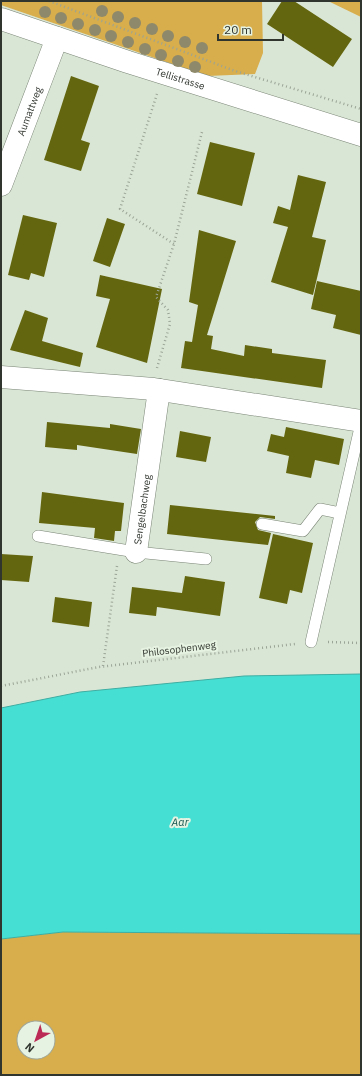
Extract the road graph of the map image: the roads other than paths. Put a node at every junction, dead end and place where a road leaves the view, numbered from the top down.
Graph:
1 (1, 19) edge
2 (57, 38) junction
3 (361, 134) edge
4 (1, 185) edge
5 (1, 377) edge
6 (156, 389) junction
7 (361, 422) edge
8 (340, 513) junction
9 (262, 524) dead end
10 (38, 536) dead end
11 (136, 552) junction
12 (206, 559) dead end
13 (311, 642) road end

1 - 2 street, Tellistrasse
2 - 3 street, Tellistrasse
2 - 4 street, Aumattweg
5 - 6 street
6 - 7 street
6 - 11 street, Sengelbachweg
7 - 8 lane
8 - 9 lane
8 - 13 lane
10 - 11 lane
11 - 12 lane

